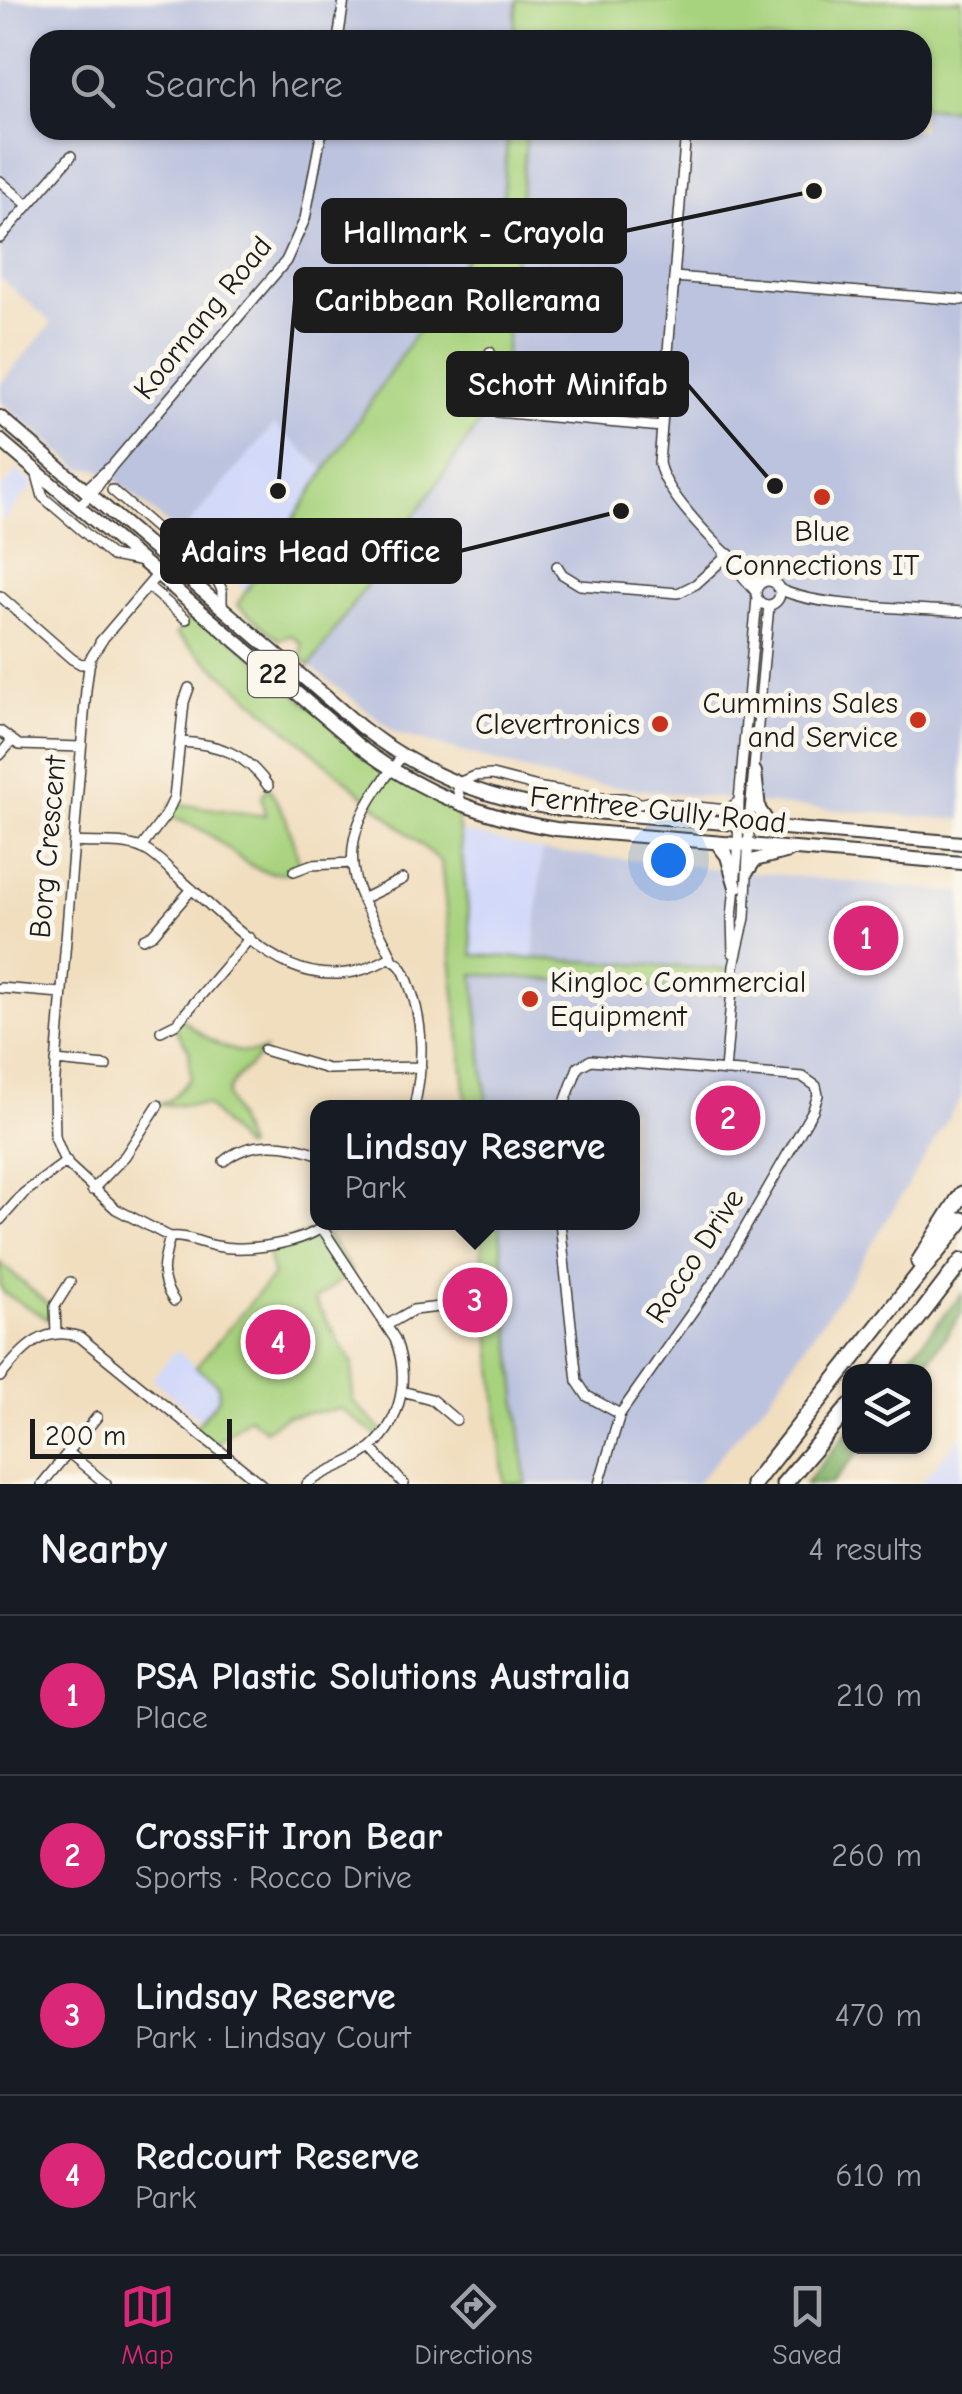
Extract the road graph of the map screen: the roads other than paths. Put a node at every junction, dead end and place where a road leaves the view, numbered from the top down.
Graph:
1 (344, 0) edge
2 (340, 30) edge
3 (320, 140) edge
4 (685, 140) edge
5 (71, 156) dead end
6 (0, 182) edge
7 (28, 205) junction
8 (0, 238) edge
9 (674, 277) junction
10 (962, 300) edge
11 (490, 352) dead end
12 (0, 418) edge
13 (662, 427) junction
14 (0, 440) edge
15 (36, 471) junction
16 (112, 490) dead end
17 (91, 495) junction
18 (128, 504) junction
19 (78, 506) junction
20 (728, 555) junction
21 (143, 562) junction
22 (557, 566) dead end
23 (158, 575) junction
24 (148, 586) junction
25 (778, 588) junction
26 (758, 591) junction
27 (0, 596) edge
28 (821, 600) junction
29 (773, 603) junction
30 (222, 608) junction
31 (962, 612) edge
32 (186, 619) dead end
33 (87, 663) junction
34 (189, 688) dead end
35 (0, 731) edge
36 (12, 741) junction
37 (181, 742) junction
38 (81, 749) junction
39 (0, 755) edge
40 (402, 756) junction
41 (391, 770) junction
42 (755, 772) junction
43 (456, 784) junction
44 (268, 786) dead end
45 (738, 801) junction
46 (668, 803) junction
47 (640, 804) junction
48 (462, 806) junction
49 (594, 813) junction
50 (688, 821) junction
51 (744, 825) junction
52 (772, 827) junction
53 (74, 842) junction
54 (962, 842) edge
55 (717, 843) junction
56 (744, 845) junction
57 (141, 848) junction
58 (796, 849) junction
59 (962, 863) edge
60 (354, 864) junction
61 (749, 869) junction
62 (294, 871) dead end
63 (402, 880) dead end
64 (736, 887) junction
65 (192, 889) junction
66 (362, 899) junction
67 (250, 938) junction
68 (143, 939) dead end
69 (391, 957) junction
70 (734, 966) junction
71 (0, 988) edge
72 (61, 993) junction
73 (161, 1032) dead end
74 (264, 1050) dead end
75 (56, 1062) junction
76 (106, 1066) dead end
77 (421, 1068) junction
78 (725, 1070) junction
79 (415, 1100) edge
80 (567, 1100) edge
81 (158, 1105) dead end
82 (310, 1152) edge
83 (67, 1160) junction
84 (224, 1161) dead end
85 (89, 1186) junction
86 (962, 1194) edge
87 (0, 1220) edge
88 (962, 1220) edge
89 (312, 1230) edge
90 (328, 1230) edge
91 (561, 1230) edge
92 (170, 1236) junction
93 (962, 1265) edge
94 (70, 1282) dead end
95 (174, 1301) dead end
96 (458, 1305) dead end
97 (894, 1310) junction
98 (387, 1324) junction
99 (56, 1333) junction
100 (883, 1364) edge
101 (0, 1377) edge
102 (402, 1392) junction
103 (620, 1414) junction
104 (842, 1415) edge
105 (98, 1418) dead end
106 (456, 1420) dead end
107 (370, 1448) junction
108 (68, 1452) junction
109 (42, 1484) edge
110 (106, 1484) edge
111 (261, 1484) edge
112 (307, 1484) edge
113 (404, 1484) edge
114 (599, 1484) edge
115 (753, 1484) edge
116 (784, 1484) edge

1 - 2 street
3 - 17 street, Koornang Road
4 - 9 street
5 - 7 street
6 - 7 street
7 - 8 street
9 - 10 street
9 - 13 street
11 - 13 street
12 - 17 main road, Ferntree Gully Road / 22
13 - 20 street
14 - 15 main road, Ferntree Gully Road / 22
15 - 19 main road, Ferntree Gully Road / 22
15 - 21 street
16 - 18 street
17 - 18 street
17 - 19 street, Koornang Road
17 - 30 main road, Ferntree Gully Road / 22
18 - 30 street
19 - 21 main road, Ferntree Gully Road / 22
20 - 22 street
20 - 26 street
21 - 23 main road, Ferntree Gully Road / 22
23 - 24 street, Borg Crescent
23 - 41 main road, Ferntree Gully Road / 22
24 - 32 street
24 - 33 street, Borg Crescent
25 - 26 street
25 - 28 street
25 - 29 street
26 - 29 street
26 - 45 street
27 - 33 street
28 - 29 street
28 - 31 street
29 - 42 street
30 - 40 main road, Ferntree Gully Road / 22
33 - 38 street, Borg Crescent
34 - 37 street
35 - 36 street
36 - 38 street
36 - 39 street
37 - 44 street
37 - 57 street
38 - 53 street, Borg Crescent
40 - 41 street
40 - 43 main road, Ferntree Gully Road / 22
41 - 48 main road, Ferntree Gully Road / 22
41 - 60 street
42 - 51 street
42 - 52 main road
43 - 47 street
43 - 48 street
43 - 49 main road, Ferntree Gully Road / 22
45 - 46 street
45 - 51 street
46 - 47 street
46 - 50 street
47 - 49 street
48 - 55 main road, Ferntree Gully Road / 22
49 - 50 main road, Ferntree Gully Road / 22
50 - 51 main road, Ferntree Gully Road / 22
51 - 52 main road, Ferntree Gully Road / 22
51 - 56 street
52 - 54 main road, Ferntree Gully Road / 22
53 - 57 street
53 - 72 street, Borg Crescent
55 - 56 main road, Ferntree Gully Road / 22
55 - 64 main road
56 - 58 main road, Ferntree Gully Road / 22
56 - 61 street
56 - 64 street
57 - 65 street
58 - 59 main road, Ferntree Gully Road / 22
58 - 61 main road
60 - 62 street
60 - 66 street
61 - 70 street
63 - 66 street
64 - 70 street
65 - 67 street
65 - 68 street
66 - 69 street
67 - 69 street
67 - 73 street
69 - 77 street
70 - 78 street
71 - 72 street
72 - 75 street, Borg Crescent
74 - 77 street
75 - 76 street
75 - 83 street, Borg Crescent
77 - 79 street
78 - 80 street
78 - 103 street, Rocco Drive
81 - 85 street
82 - 84 street
83 - 85 street, Borg Crescent
83 - 87 street
85 - 92 street, Borg Crescent
86 - 97 highway
88 - 97 highway
89 - 92 street, Borg Crescent
90 - 98 street
91 - 103 street
92 - 95 street
93 - 100 highway
94 - 99 street
96 - 98 street
97 - 115 highway
98 - 102 street
99 - 101 street
99 - 111 street
102 - 106 street
102 - 107 street
103 - 114 street, Rocco Drive
104 - 116 highway
105 - 108 street
107 - 112 street
107 - 113 street
108 - 109 street
108 - 110 street

